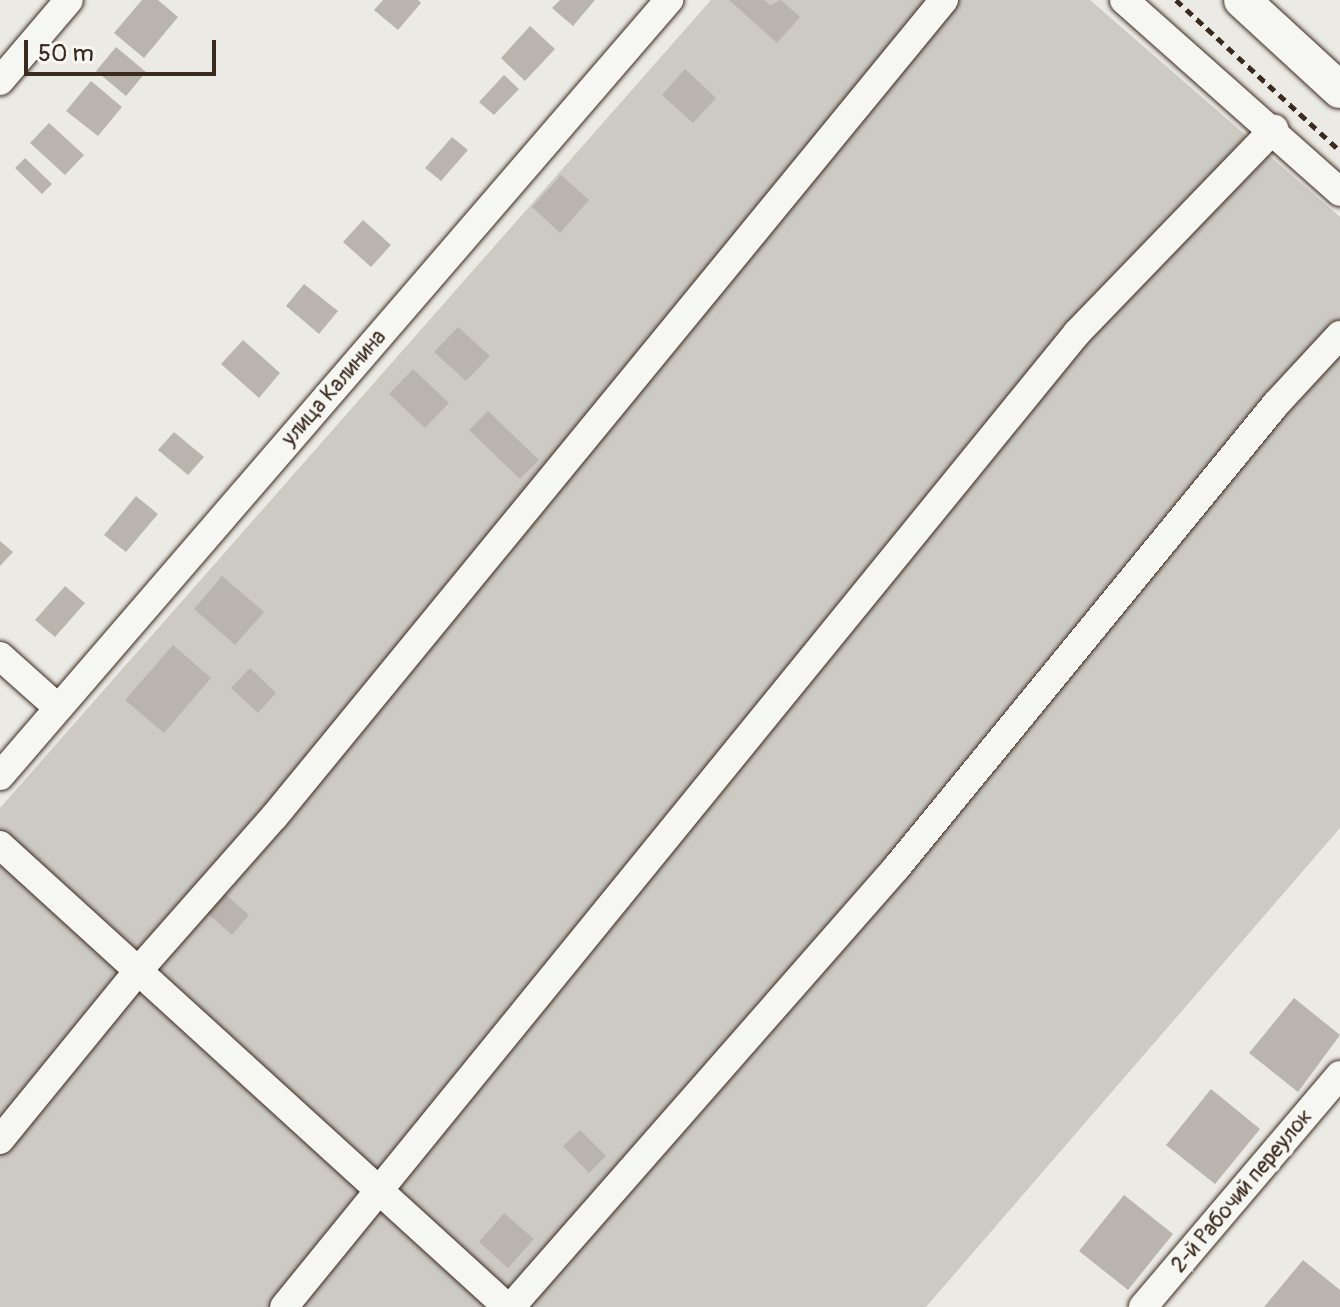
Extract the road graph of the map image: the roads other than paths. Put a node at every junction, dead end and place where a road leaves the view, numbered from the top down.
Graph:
1 (69, 0) edge
2 (944, 0) edge
3 (1124, 0) edge
4 (1242, 0) edge
5 (663, 2) edge
6 (0, 81) edge
7 (1340, 90) edge
8 (1274, 129) junction
9 (1340, 192) edge
10 (1340, 335) edge
11 (0, 656) edge
12 (57, 707) junction
13 (0, 776) edge
14 (0, 845) edge
15 (138, 971) junction
16 (1340, 1075) edge
17 (0, 1140) edge
18 (380, 1191) junction
19 (284, 1307) edge
20 (509, 1307) edge
21 (1143, 1307) edge

1 - 6 street
2 - 15 street
3 - 8 street
4 - 7 main road
5 - 12 street, улица Калинина
8 - 9 street
8 - 18 street
10 - 20 street
11 - 12 street
12 - 13 street, улица Калинина
14 - 15 street
15 - 17 street
15 - 18 street
16 - 21 street, 2-й Рабочий переулок
18 - 19 street
18 - 20 street

